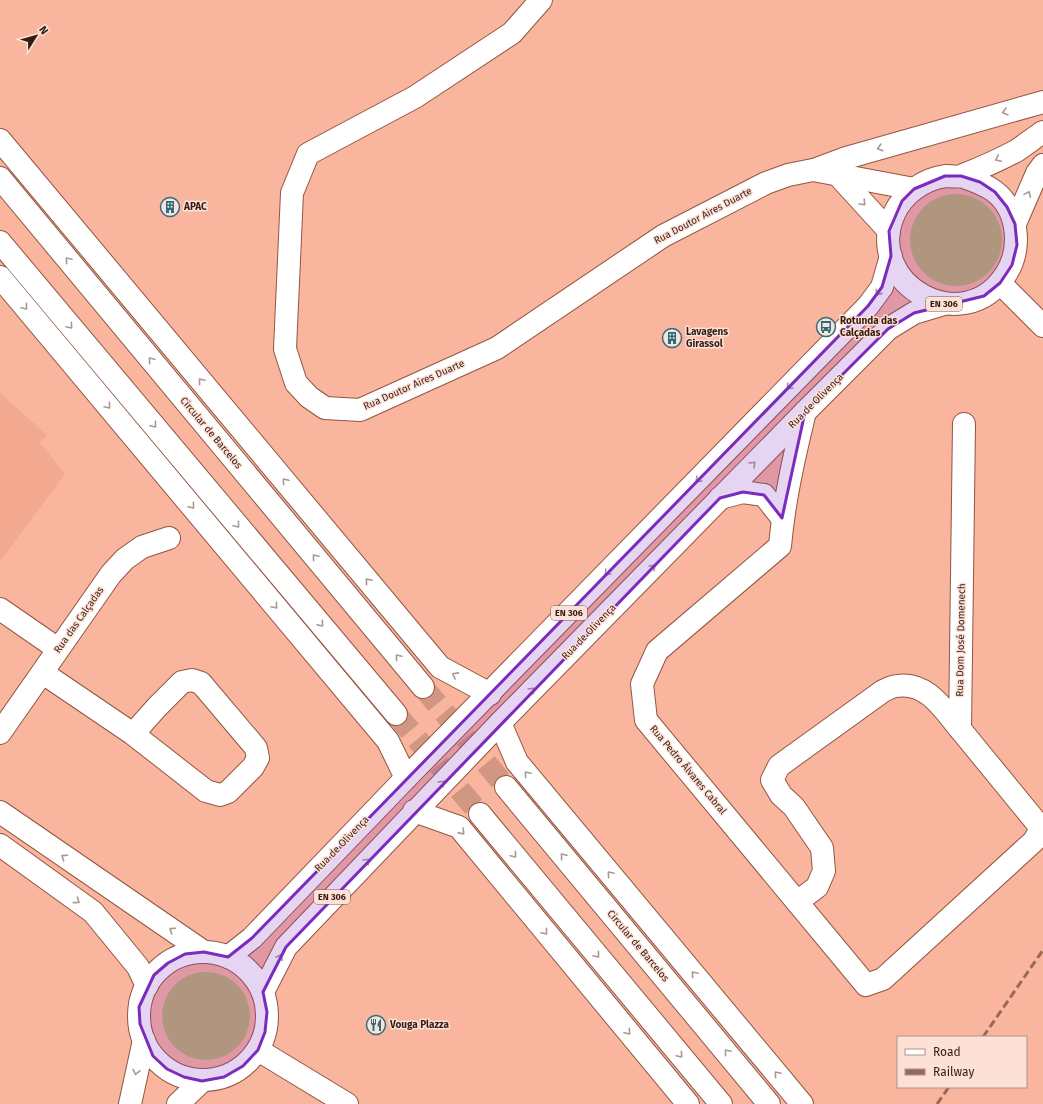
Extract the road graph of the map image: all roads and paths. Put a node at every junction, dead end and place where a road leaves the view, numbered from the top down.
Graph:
1 (541, 0) edge
2 (1043, 102) edge
3 (1043, 132) edge
4 (0, 140) edge
5 (1043, 165) edge
6 (813, 170) junction
7 (836, 174) junction
8 (961, 176) junction
9 (0, 178) edge
10 (914, 189) junction
11 (1014, 224) junction
12 (889, 231) junction
13 (0, 242) edge
14 (891, 256) junction
15 (0, 277) edge
16 (1000, 283) junction
17 (944, 304) junction
18 (1043, 326) edge
19 (805, 412) junction
20 (964, 424) dead end
21 (720, 498) junction
22 (782, 518) junction
23 (169, 538) dead end
24 (0, 610) edge
25 (58, 649) junction
26 (43, 673) junction
27 (423, 688) tunnel mouth
28 (490, 694) junction
29 (396, 714) tunnel mouth
30 (500, 723) junction
31 (2, 727) edge
32 (960, 729) junction
33 (133, 734) junction
34 (406, 778) junction
35 (506, 787) tunnel mouth
36 (414, 811) junction
37 (0, 812) edge
38 (480, 814) tunnel mouth
39 (1042, 827) edge
40 (0, 845) edge
41 (797, 902) junction
42 (204, 952) junction
43 (228, 957) junction
44 (147, 986) junction
45 (263, 992) junction
46 (144, 1040) junction
47 (258, 1050) junction
48 (202, 1080) junction
49 (130, 1104) edge
50 (178, 1104) edge
51 (348, 1104) edge
52 (688, 1104) edge
53 (721, 1104) edge
54 (769, 1104) edge
55 (802, 1104) edge

1 - 6 main road, Rua Doutor Aires Duarte
2 -> 6 main road
3 -> 8 main road, EN 306
28 -> 4 main road
11 -> 5 main road
6 - 7 main road, Rua Doutor Aires Duarte
7 - 10 main road, Rua Doutor Aires Duarte
7 -> 12 main road
8 - 10 main road, EN 306
8 - 11 main road, EN 306
27 -> 9 main road, Circular de Barcelos
10 - 12 main road, EN 306
11 - 16 main road, EN 306
12 - 14 main road, EN 306
13 -> 29 main road
14 - 17 main road, EN 306
14 -> 28 main road, Rua de Olivença / EN 306
15 -> 34 main road
16 - 17 main road, EN 306
16 - 18 main road
17 - 19 main road, Rua de Olivença / EN 306
21 -> 19 main road, Rua de Olivença / EN 306
19 - 22 main road, Rua Pedro Álvares Cabral
20 - 32 main road, Rua Dom José Domenech
21 - 22 main road
30 -> 21 main road, Rua de Olivença / EN 306
22 - 41 main road, Rua Pedro Álvares Cabral
23 - 25 main road, Rua das Calçadas
24 - 25 main road
25 - 26 main road, Rua das Calçadas
26 - 31 main road, Rua das Calçadas
26 - 33 main road
28 - 34 main road, Rua de Olivença / EN 306
36 -> 30 main road, Rua de Olivença / EN 306
55 -> 30 main road
32 - 39 main road
32 - 41 main road
33 - 33 main road
34 - 43 main road, Rua de Olivença / EN 306
54 -> 35 main road, Circular de Barcelos
45 -> 36 main road, Rua de Olivença / EN 306
36 -> 52 main road
42 -> 37 main road
38 -> 53 main road
39 - 41 main road, Rua Pedro Álvares Cabral
40 -> 44 main road
42 - 43 main road
42 - 44 main road
43 - 45 main road
44 - 46 main road
45 - 47 main road
46 - 48 main road
46 -> 49 main road
47 - 48 main road
47 - 51 main road
48 - 50 main road

